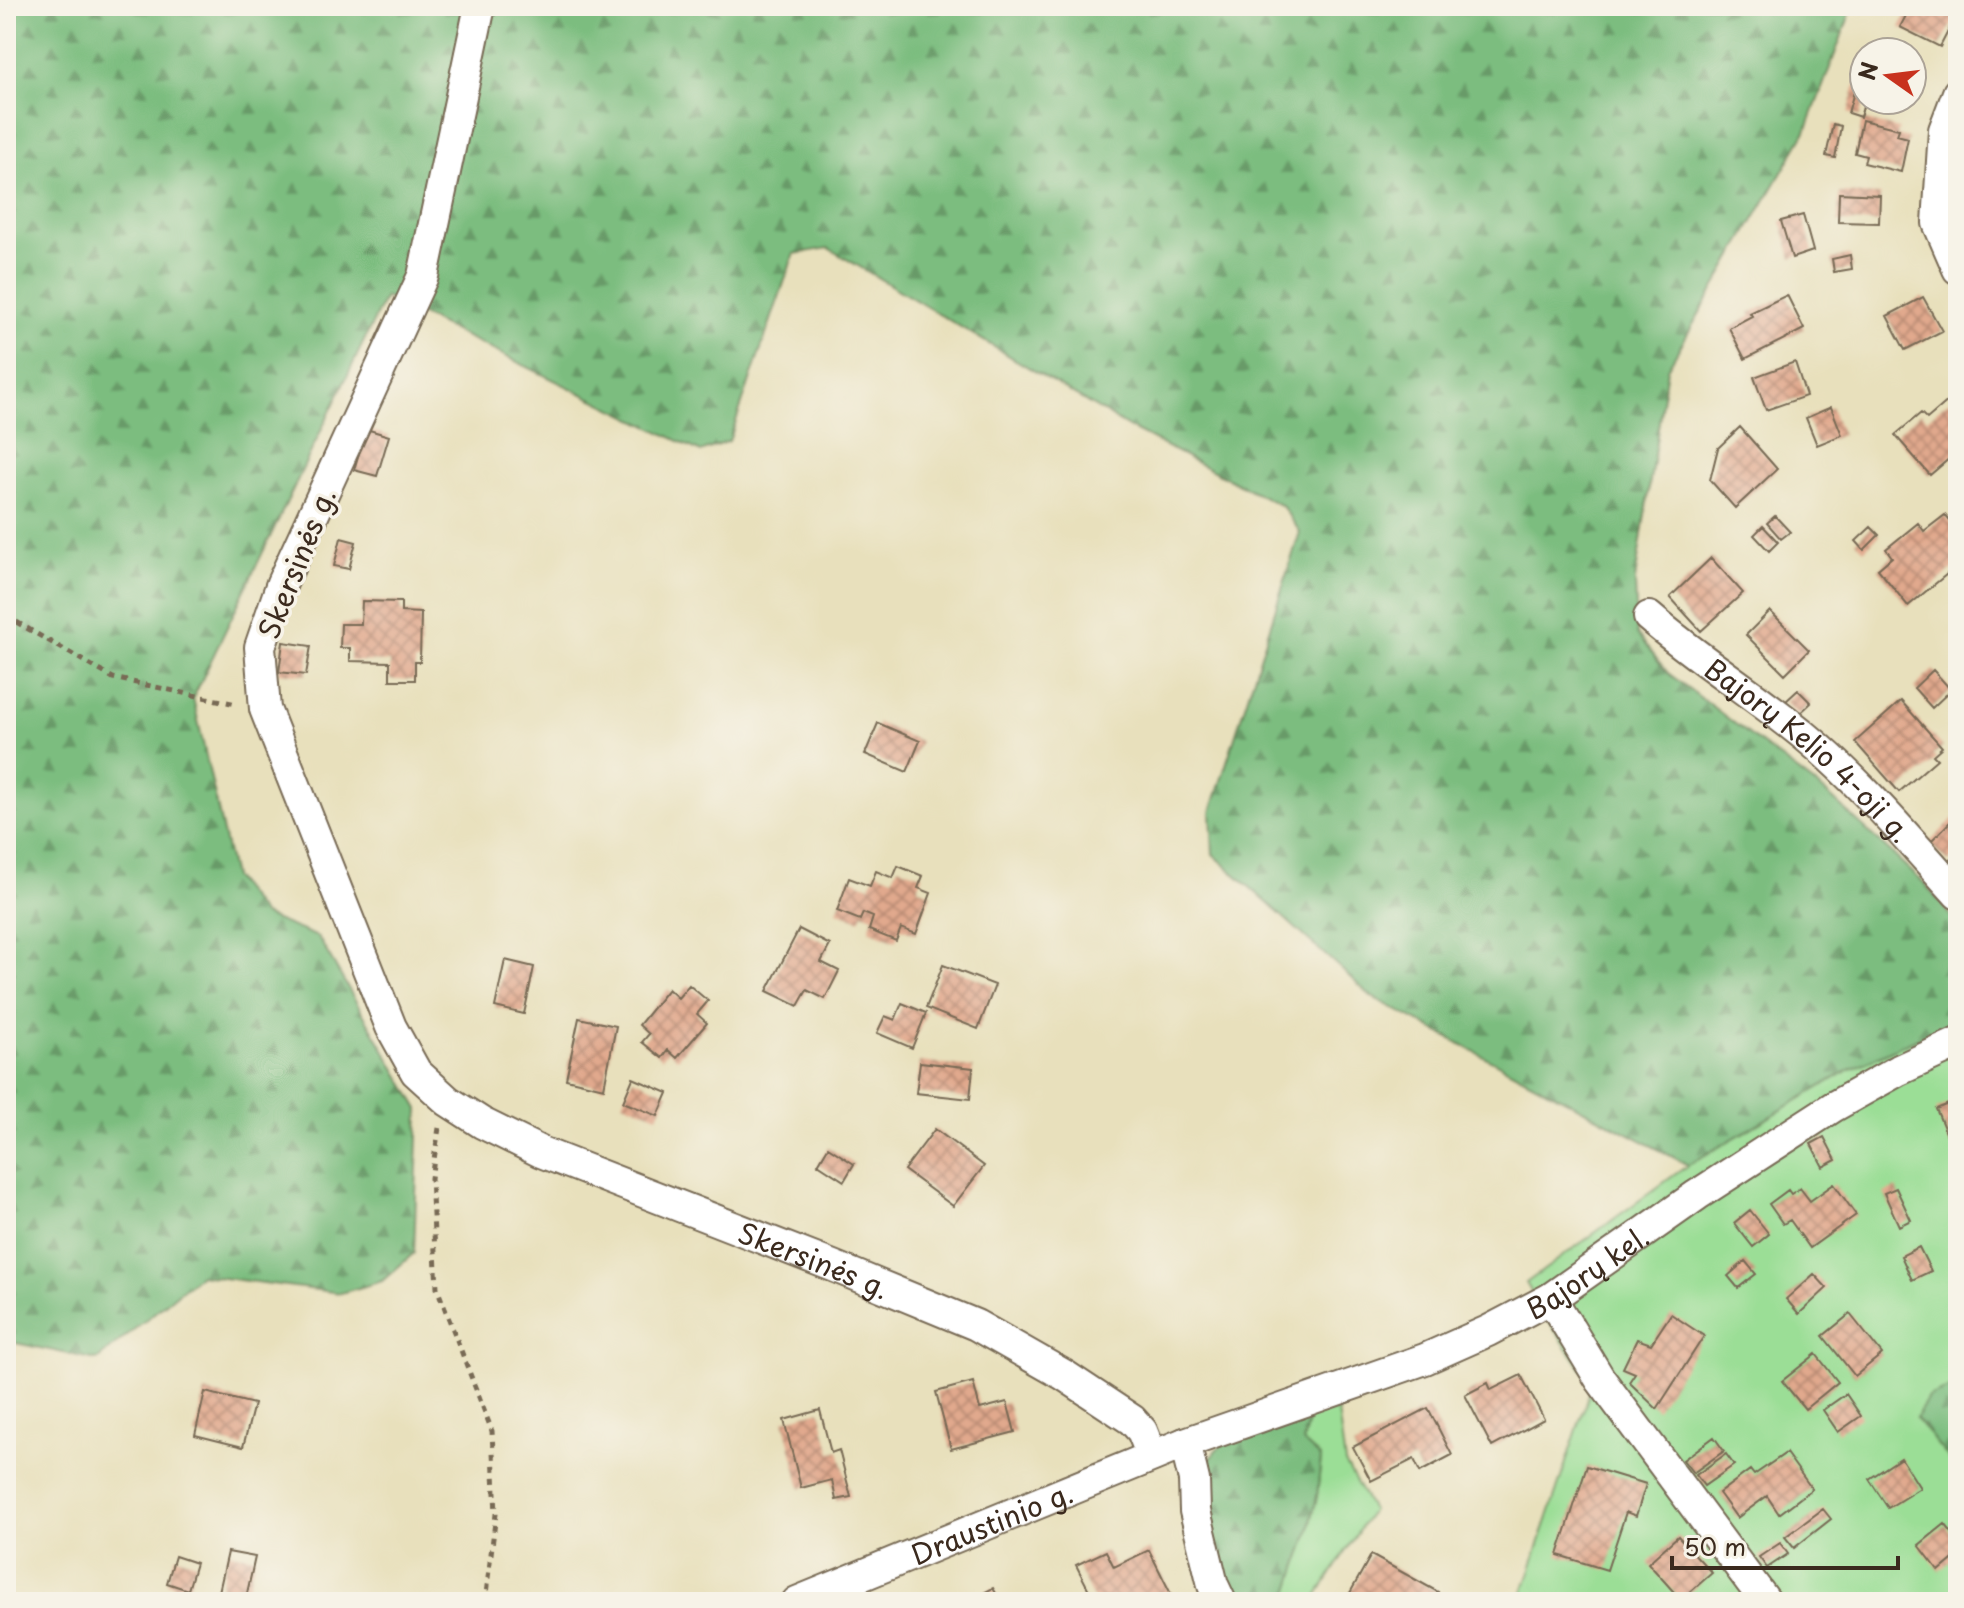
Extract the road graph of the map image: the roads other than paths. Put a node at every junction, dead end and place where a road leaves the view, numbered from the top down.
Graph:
1 (480, 6) edge
2 (1958, 93) edge
3 (1958, 269) edge
4 (1649, 617) dead end
5 (1958, 894) edge
6 (1958, 1043) edge
7 (1551, 1298) junction
8 (1185, 1443) junction
9 (1152, 1456) junction
10 (797, 1602) edge
11 (1221, 1602) edge
12 (1766, 1602) edge

1 - 9 street, Skersinės g.
2 - 3 street
4 - 5 street, Bajorų Kelio 4-oji g.
6 - 7 street, Bajorų kel.
7 - 8 street, Bajorų kel.
7 - 12 street
8 - 9 street, Draustinio g.
8 - 11 street
9 - 10 street, Draustinio g.

